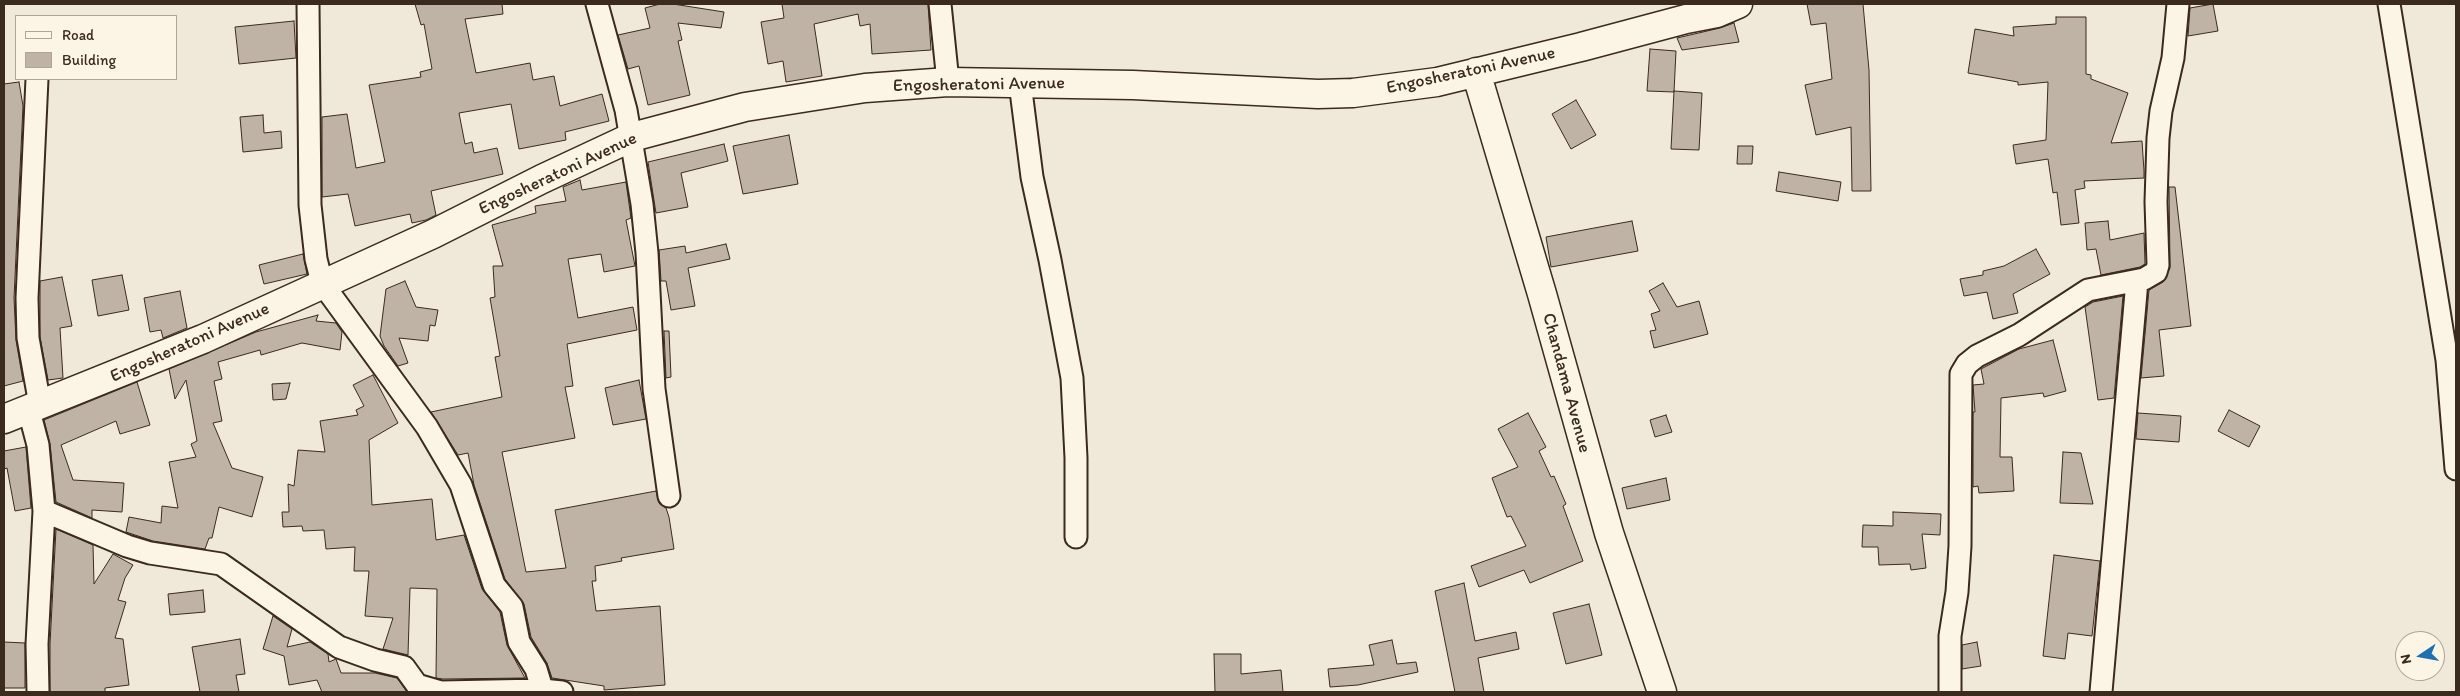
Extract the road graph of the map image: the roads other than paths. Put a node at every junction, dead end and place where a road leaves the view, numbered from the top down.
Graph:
1 (308, 4) edge
2 (597, 4) edge
3 (940, 4) edge
4 (1738, 4) edge
5 (2178, 4) edge
6 (2389, 4) edge
7 (1476, 72) junction
8 (37, 80) edge
9 (948, 82) junction
10 (1020, 83) junction
11 (632, 138) junction
12 (2138, 280) junction
13 (322, 283) junction
14 (2452, 358) edge
15 (34, 408) junction
16 (4, 420) edge
17 (2456, 469) edge
18 (669, 496) dead end
19 (44, 512) junction
20 (1076, 537) dead end
21 (549, 691) edge
22 (38, 692) edge
23 (1662, 692) edge
24 (1950, 692) edge
25 (2101, 692) edge

1 - 13 street
2 - 11 street
3 - 9 street
4 - 7 street, Engosheratoni Avenue
5 - 12 street
6 - 14 street
7 - 10 street, Engosheratoni Avenue
7 - 23 street, Chandama Avenue
8 - 15 street
9 - 10 street, Engosheratoni Avenue
9 - 11 street, Engosheratoni Avenue
10 - 20 street
11 - 13 street, Engosheratoni Avenue
11 - 18 street
12 - 24 street
12 - 25 street
13 - 15 street, Engosheratoni Avenue
13 - 21 street
14 - 17 street
15 - 16 street, Engosheratoni Avenue
15 - 19 street
19 - 21 street
19 - 22 street

